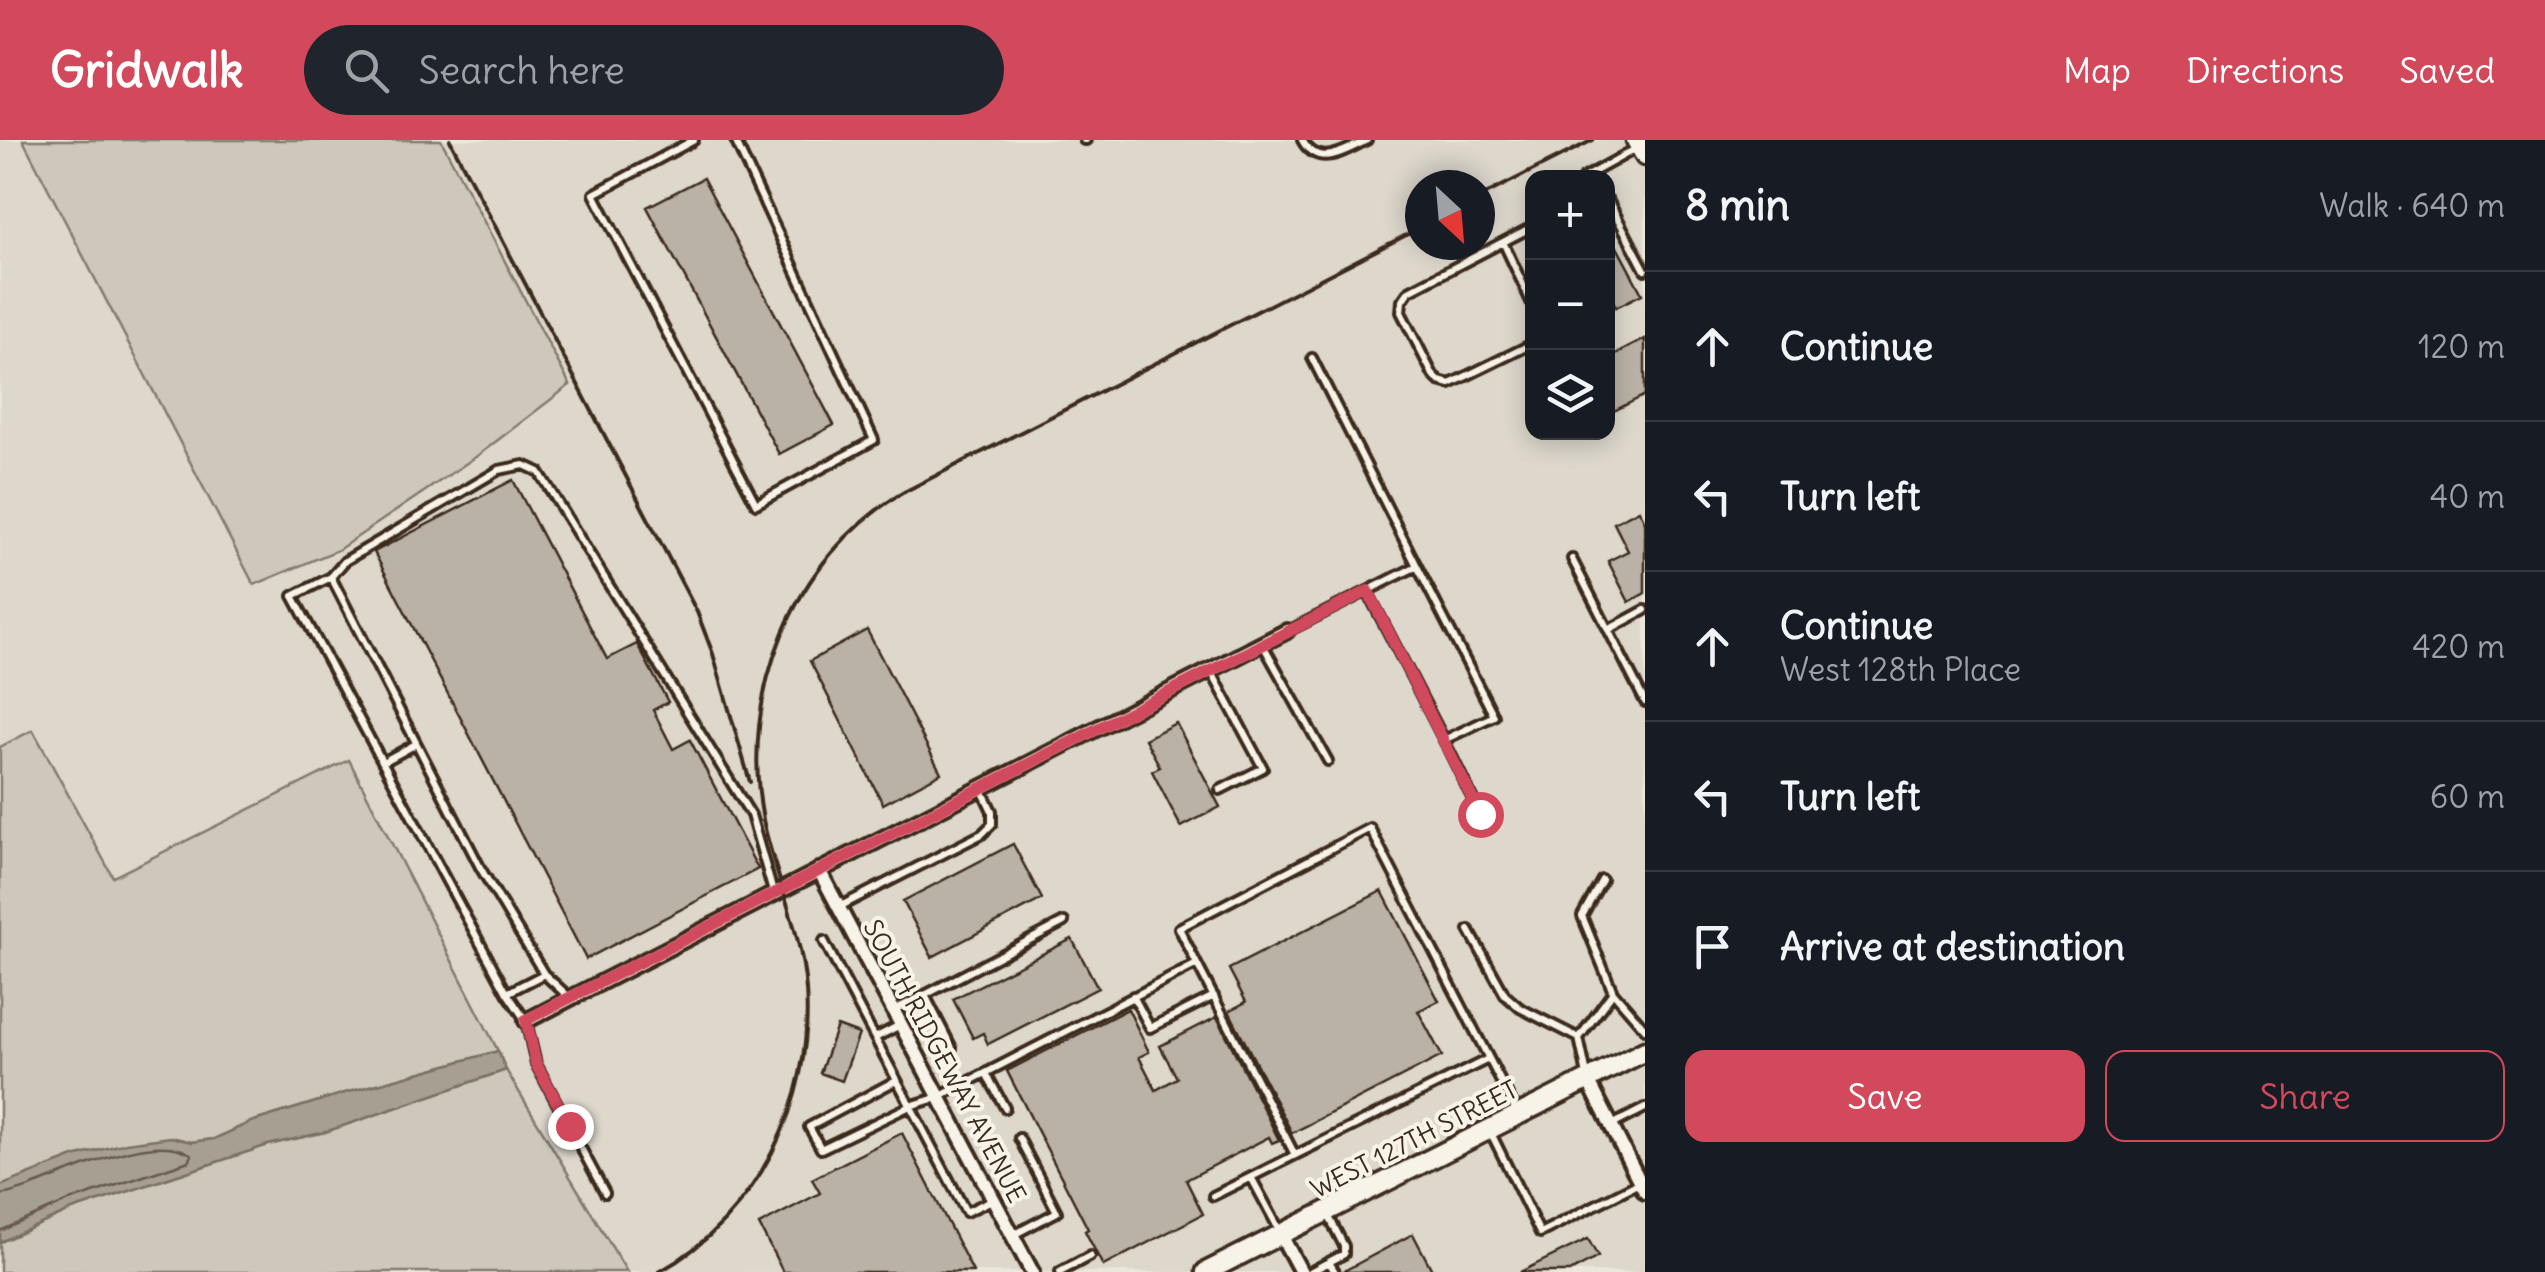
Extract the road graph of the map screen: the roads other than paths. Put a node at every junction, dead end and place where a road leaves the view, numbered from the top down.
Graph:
1 (694, 140) edge
2 (735, 140) edge
3 (1302, 140) edge
4 (1366, 140) edge
5 (1642, 147) edge
6 (1601, 170) edge
7 (1615, 213) edge
8 (1525, 232) edge
9 (1504, 244) junction
10 (1645, 270) edge
11 (1525, 289) edge
12 (1525, 347) edge
13 (1312, 358) dead end
14 (1572, 559) dead end
15 (1416, 566) junction
16 (331, 577) junction
17 (1368, 591) junction
18 (1645, 610) edge
19 (1608, 630) junction
20 (1287, 631) joint
21 (1262, 644) junction
22 (1211, 670) junction
23 (1645, 702) edge
24 (1444, 740) junction
25 (416, 744) junction
26 (1328, 761) dead end
27 (383, 762) junction
28 (981, 787) junction
29 (1220, 790) dead end
30 (1480, 814) dead end
31 (819, 870) junction
32 (1602, 880) dead end
33 (773, 894) junction
34 (838, 907) junction
35 (1064, 922) dead end
36 (1470, 930) dead end
37 (824, 941) dead end
38 (1196, 964) junction
39 (544, 974) junction
40 (1614, 992) junction
41 (507, 993) junction
42 (926, 995) junction
43 (1134, 996) junction
44 (1214, 996) junction
45 (570, 998) junction
46 (893, 1010) junction
47 (526, 1020) junction
48 (901, 1025) junction
49 (1645, 1029) edge
50 (875, 1038) junction
51 (1579, 1038) junction
52 (952, 1048) dead end
53 (1645, 1051) edge
54 (1488, 1059) junction
55 (986, 1073) junction
56 (896, 1080) junction
57 (1588, 1080) junction
58 (939, 1097) junction
59 (910, 1106) junction
60 (1005, 1108) dead end
61 (1645, 1108) edge
62 (1518, 1115) junction
63 (1611, 1126) junction
64 (1490, 1130) junction
65 (1020, 1138) dead end
66 (1295, 1154) junction
67 (1251, 1177) junction
68 (1642, 1187) edge
69 (605, 1193) dead end
70 (1213, 1196) dead end
71 (993, 1200) junction
72 (1326, 1212) junction
73 (1281, 1234) junction
74 (1012, 1236) junction
75 (1090, 1256) dead end
76 (1330, 1262) junction
77 (1032, 1272) edge
78 (1060, 1272) edge
79 (1206, 1272) edge
80 (1300, 1272) edge
81 (1310, 1272) edge
82 (1335, 1272) edge

1 - 2 lane
3 - 4 lane
5 - 6 lane
7 - 10 lane
8 - 9 lane
9 - 11 lane
9 - 12 lane
13 - 15 lane
14 - 19 lane
15 - 17 lane
15 - 24 lane
16 - 25 lane
16 - 27 lane
16 - 33 lane
17 - 20 lane
17 - 24 lane
18 - 19 lane
19 - 23 lane
20 - 21 street
21 - 22 street
21 - 26 lane
22 - 28 street
22 - 29 lane
24 - 30 lane
25 - 27 lane
25 - 39 lane
27 - 41 lane
28 - 31 street
28 - 34 lane
31 - 33 street
31 - 34 street, SOUTH RIDGEWAY AVENUE
32 - 40 lane
33 - 45 street
34 - 46 street, SOUTH RIDGEWAY AVENUE
35 - 42 lane
36 - 51 lane
37 - 50 lane
38 - 43 lane
38 - 44 lane
38 - 54 lane
39 - 41 lane
39 - 45 lane
40 - 49 lane
40 - 51 lane
41 - 47 lane
42 - 46 lane
42 - 52 lane
43 - 44 lane
43 - 55 lane
44 - 66 lane
45 - 47 street
46 - 48 street, SOUTH RIDGEWAY AVENUE
47 - 69 lane
48 - 50 lane
48 - 58 street, SOUTH RIDGEWAY AVENUE
50 - 56 lane
51 - 57 lane
53 - 57 main road, WEST 127TH STREET
54 - 62 lane
54 - 66 lane
55 - 58 lane
55 - 60 lane
56 - 59 lane
56 - 59 lane
57 - 62 main road, WEST 127TH STREET
57 - 63 street
58 - 59 lane
58 - 71 street, SOUTH RIDGEWAY AVENUE
59 - 71 lane
61 - 63 lane
62 - 64 main road, WEST 127TH STREET
63 - 68 street
64 - 68 lane
64 - 72 main road, WEST 127TH STREET
65 - 74 lane
66 - 67 lane
67 - 70 lane
67 - 73 lane
71 - 74 street, SOUTH RIDGEWAY AVENUE
72 - 73 main road, WEST 127TH STREET
72 - 76 lane
73 - 79 main road, WEST 127TH STREET
73 - 80 street
74 - 77 street, SOUTH RIDGEWAY AVENUE
75 - 78 lane
76 - 81 lane
76 - 82 lane

